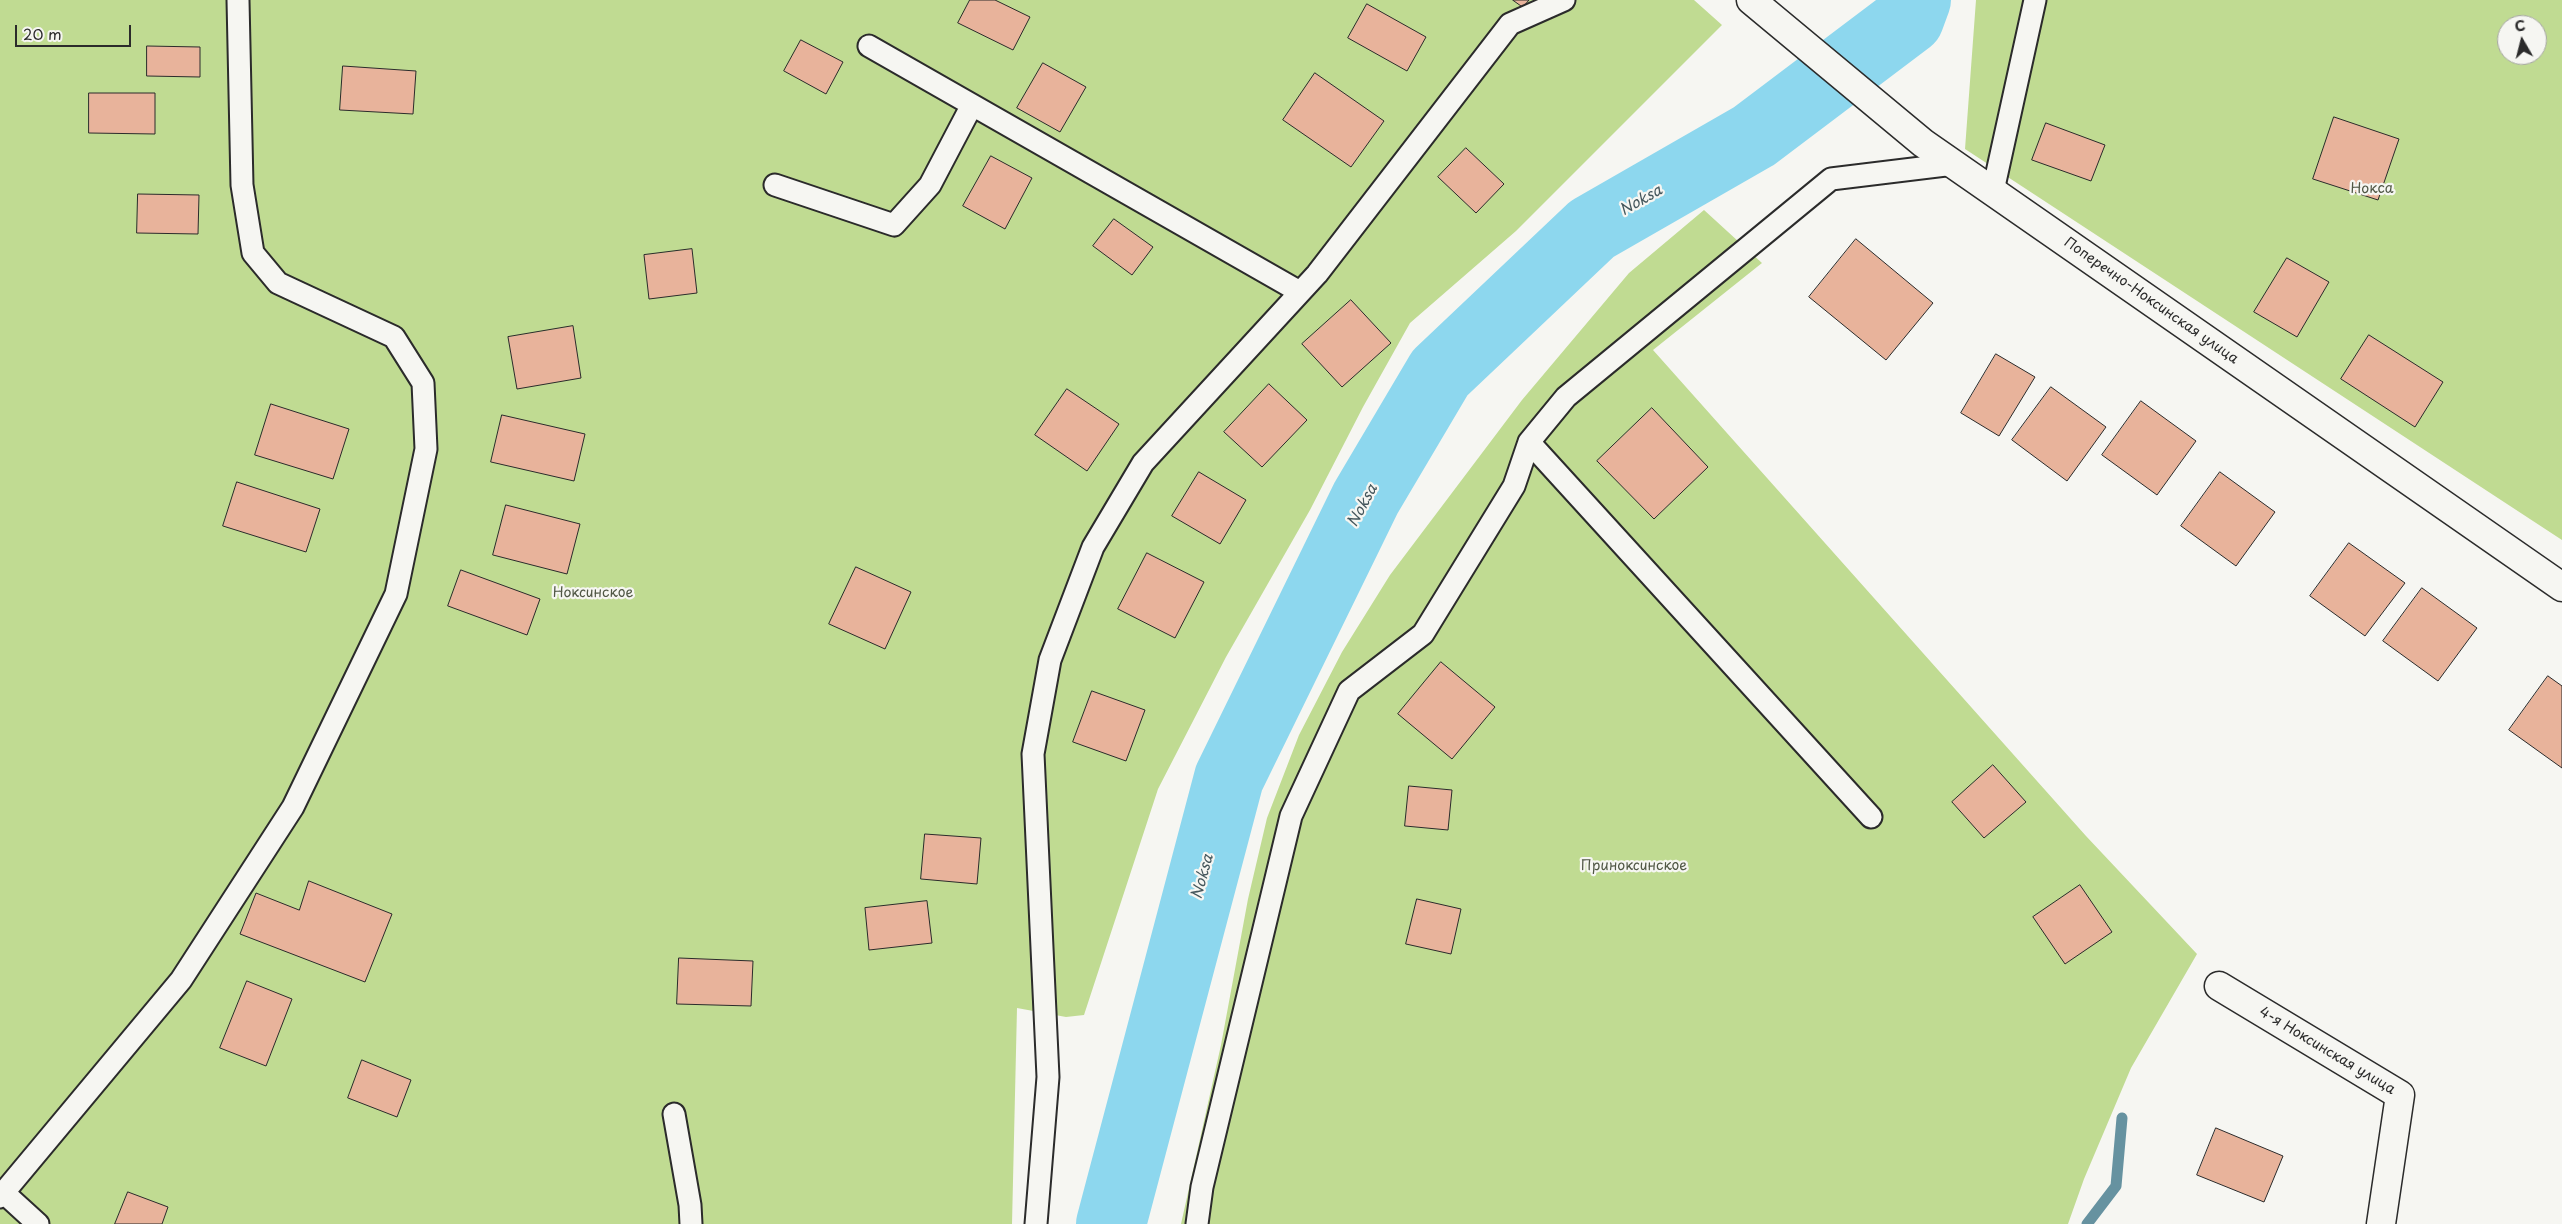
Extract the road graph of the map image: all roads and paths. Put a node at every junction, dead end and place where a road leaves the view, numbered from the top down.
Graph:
1 (238, 0) edge
2 (1564, 0) edge
3 (2035, 0) edge
4 (1759, 8) edge
5 (869, 46) dead end
6 (972, 105) junction
7 (1954, 164) junction
8 (775, 185) dead end
9 (1993, 191) junction
10 (1300, 292) junction
11 (1529, 442) junction
12 (2562, 587) edge
13 (1871, 817) dead end
14 (2219, 986) dead end
15 (674, 1114) dead end
16 (2, 1195) edge
17 (38, 1224) edge
18 (691, 1224) edge
19 (1036, 1224) edge
20 (1196, 1224) edge
21 (2382, 1224) edge

1 - 16 lane
2 - 10 lane
3 - 9 lane
4 - 7 street, Поперечно-Ноксинская улица
5 - 6 lane
6 - 8 lane
6 - 10 lane
7 - 9 street, Поперечно-Ноксинская улица
7 - 11 lane
9 - 12 street, Поперечно-Ноксинская улица
10 - 19 lane
11 - 13 lane
11 - 20 lane
14 - 21 street, 4-я Ноксинская улица
15 - 18 lane
16 - 17 lane

